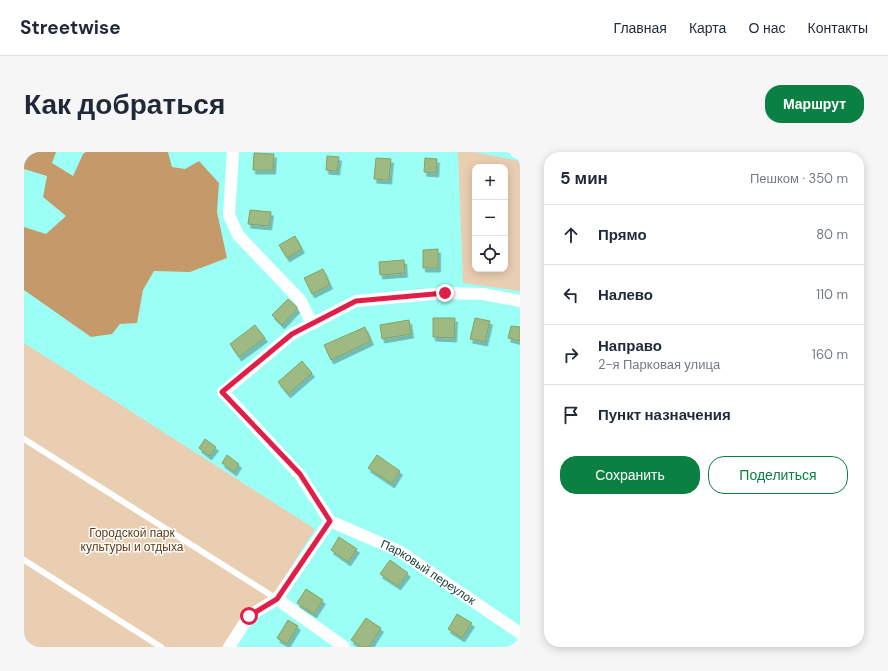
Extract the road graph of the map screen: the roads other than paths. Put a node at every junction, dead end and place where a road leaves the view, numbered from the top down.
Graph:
1 (234, 152) edge
2 (516, 152) edge
3 (520, 153) edge
4 (520, 301) edge
5 (312, 324) junction
6 (24, 439) edge
7 (330, 521) junction
8 (24, 560) edge
9 (277, 599) junction
10 (520, 633) edge
11 (161, 647) edge
12 (229, 647) edge
13 (344, 647) edge

1 - 5 street
2 - 3 street
4 - 5 street
5 - 7 street
6 - 9 lane
7 - 9 street
7 - 10 street, Парковый переулок
8 - 11 lane
9 - 12 street
9 - 13 street

